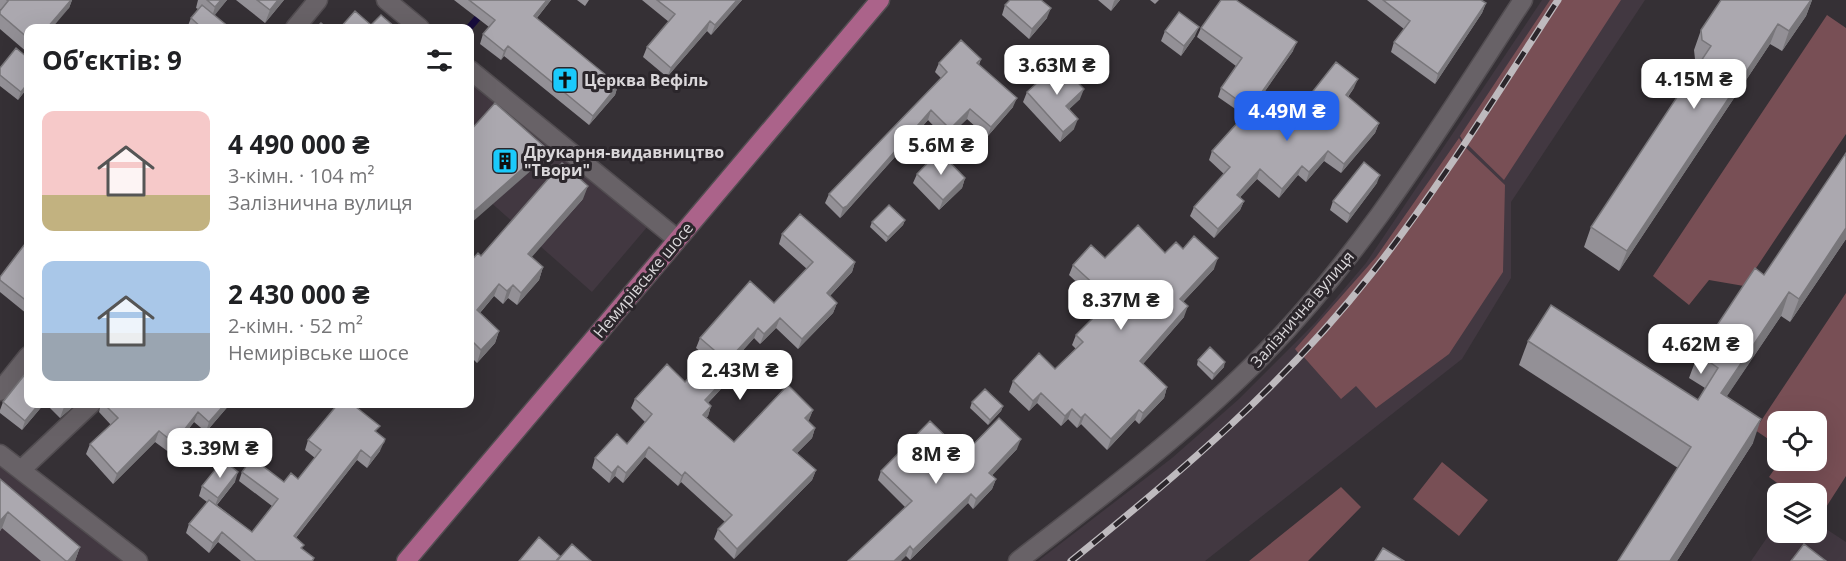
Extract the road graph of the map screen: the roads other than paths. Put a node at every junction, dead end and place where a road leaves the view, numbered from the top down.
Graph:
1 (318, 0) edge
2 (386, 0) edge
3 (880, 0) edge
4 (1523, 0) edge
5 (298, 24) edge
6 (415, 24) edge
7 (474, 73) edge
8 (677, 239) junction
9 (24, 361) edge
10 (0, 391) edge
11 (87, 408) edge
12 (0, 454) edge
13 (21, 470) junction
14 (138, 561) edge
15 (406, 561) edge
16 (1018, 561) edge

1 - 5 street
2 - 6 street
3 - 8 main road, Немирівське шосе
4 - 16 street, Залізнична вулиця
7 - 8 street
8 - 15 main road, Немирівське шосе
9 - 10 street
11 - 13 street
12 - 13 street
13 - 14 street

